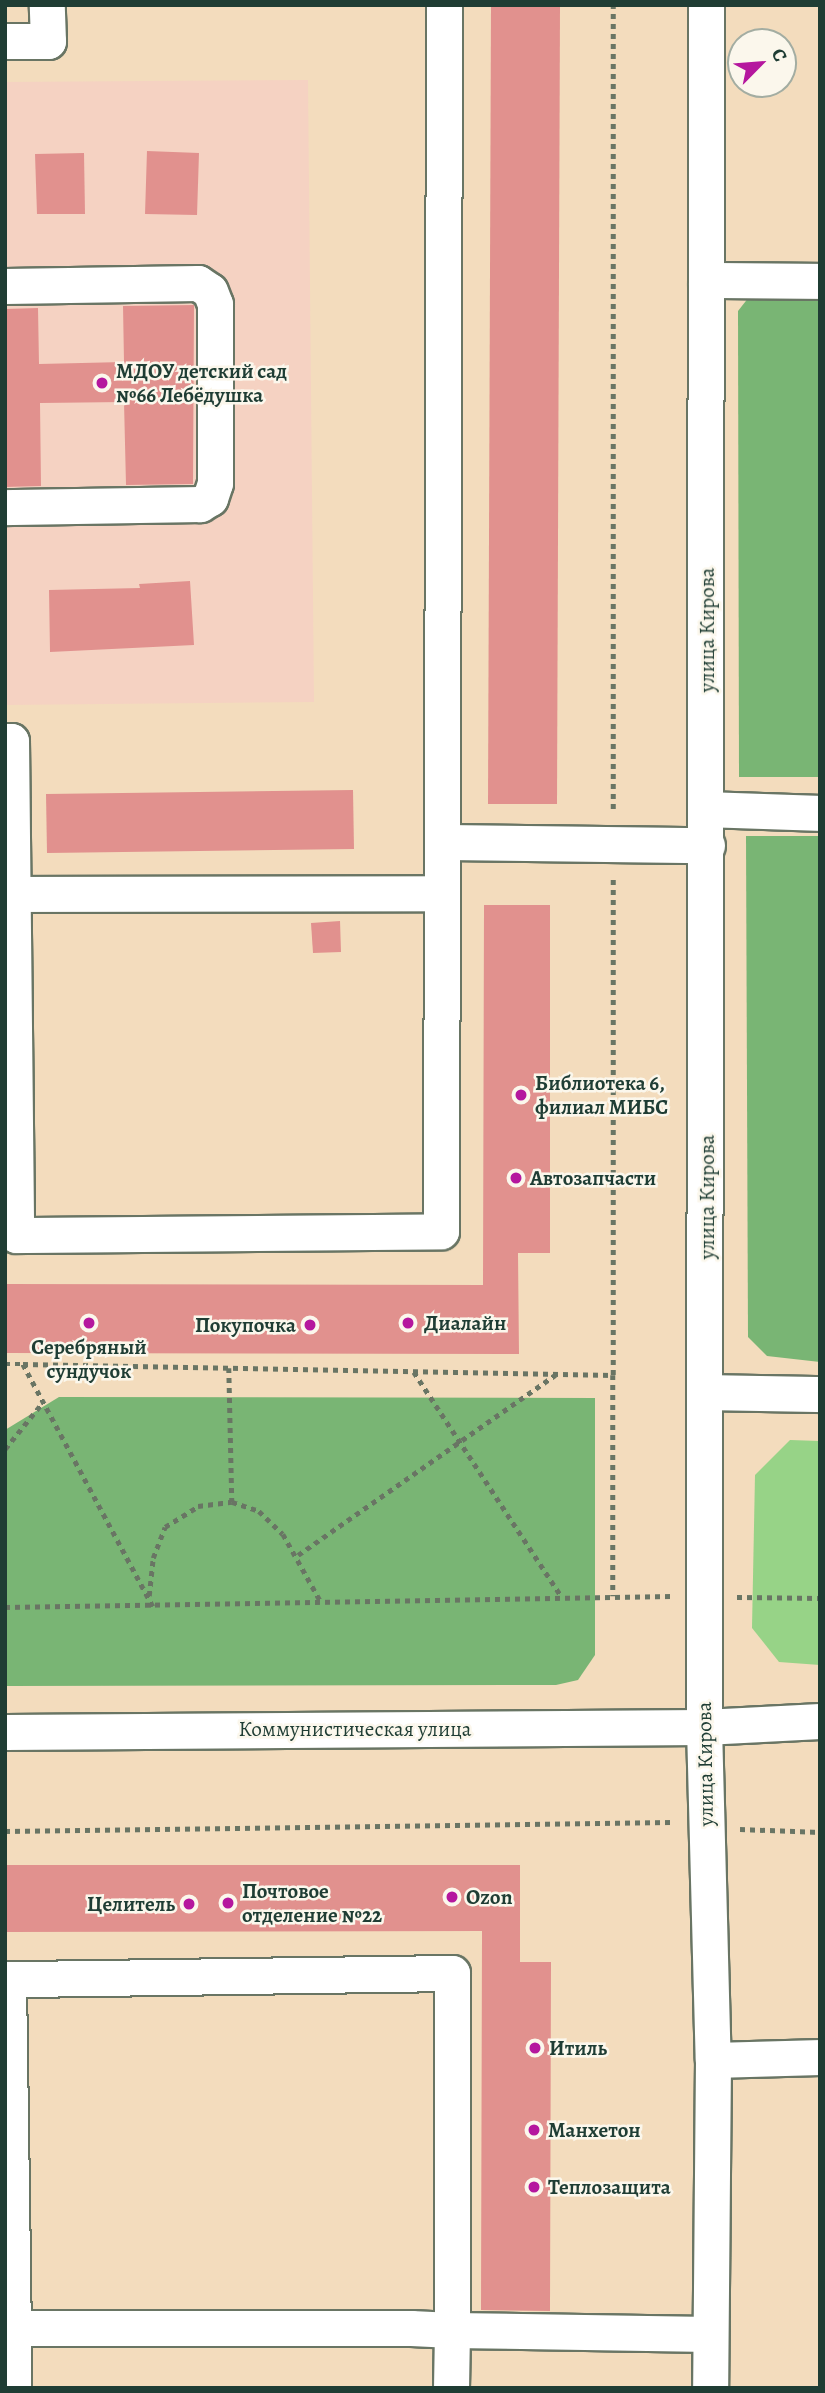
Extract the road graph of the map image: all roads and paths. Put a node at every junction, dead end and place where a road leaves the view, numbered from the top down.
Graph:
1 (47, 5) edge
2 (443, 5) edge
3 (613, 5) edge
4 (706, 5) edge
5 (5, 41) edge
6 (706, 280) junction
7 (820, 281) edge
8 (5, 286) edge
9 (5, 507) edge
10 (5, 741) edge
11 (707, 809) junction
12 (820, 813) edge
13 (444, 842) junction
14 (613, 844) junction
15 (707, 845) junction
16 (441, 893) junction
17 (13, 894) junction
18 (5, 1364) edge
19 (23, 1364) junction
20 (229, 1368) junction
21 (414, 1371) junction
22 (556, 1374) junction
23 (613, 1375) junction
24 (707, 1392) junction
25 (820, 1394) edge
26 (43, 1402) junction
27 (460, 1441) junction
28 (5, 1449) edge
29 (232, 1502) junction
30 (298, 1555) junction
31 (613, 1596) junction
32 (704, 1596) junction
33 (149, 1597) junction
34 (562, 1597) junction
35 (820, 1598) edge
36 (321, 1602) junction
37 (5, 1606) edge
38 (153, 1606) junction
39 (820, 1721) edge
40 (704, 1727) junction
41 (5, 1732) edge
42 (706, 1825) junction
43 (5, 1831) edge
44 (820, 1832) edge
45 (820, 2057) edge
46 (713, 2060) junction
47 (13, 2328) junction
48 (452, 2330) junction
49 (710, 2334) junction
50 (13, 2388) edge
51 (451, 2388) edge
52 (710, 2388) edge

1 - 5 street
2 - 13 street
3 - 14 path
4 - 6 street, улица Кирова
6 - 7 street
6 - 11 street, улица Кирова
8 - 9 street
10 - 17 street
11 - 12 street
11 - 15 street, улица Кирова
13 - 14 street
13 - 16 street
14 - 15 street
14 - 23 path
15 - 24 street, улица Кирова
16 - 17 street
16 - 17 street
18 - 19 path
19 - 20 path
19 - 26 path
20 - 21 path
20 - 29 path
21 - 22 path
21 - 27 path
22 - 23 path
22 - 27 path
23 - 31 path
24 - 25 street
24 - 32 street, улица Кирова
26 - 28 path
26 - 33 path
27 - 30 path
27 - 34 path
29 - 30 path
29 - 33 path
30 - 36 path
31 - 32 path
31 - 34 path
32 - 35 path
32 - 40 street, улица Кирова
33 - 38 path
34 - 36 path
36 - 38 path
37 - 38 path
39 - 40 street, Коммунистическая улица
40 - 41 street, Коммунистическая улица
40 - 42 street, улица Кирова
42 - 43 path
42 - 44 path
42 - 46 street, улица Кирова
45 - 46 street
46 - 49 street, улица Кирова
47 - 48 street
47 - 48 street
47 - 50 street
48 - 49 street
48 - 51 street
49 - 52 street, улица Кирова

